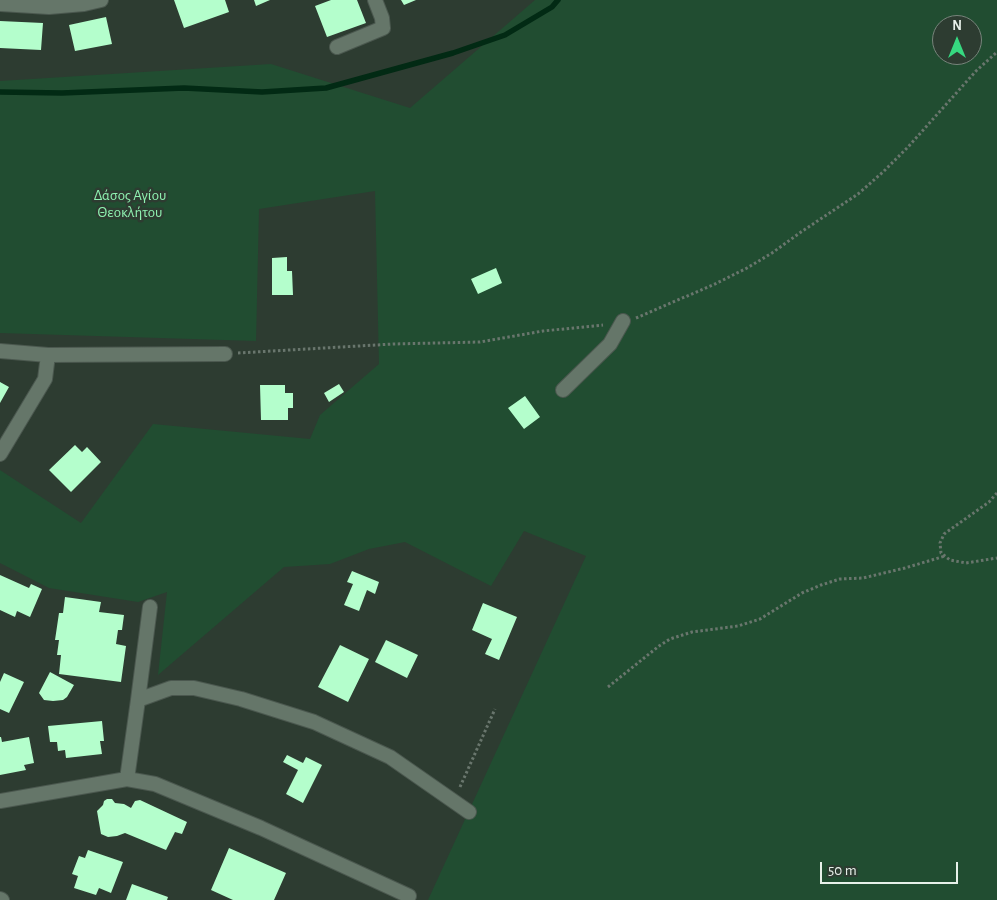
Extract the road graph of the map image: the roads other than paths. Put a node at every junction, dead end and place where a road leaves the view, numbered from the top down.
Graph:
1 (101, 0) edge
2 (375, 0) edge
3 (45, 3) edge
4 (0, 4) edge
5 (337, 47) dead end
6 (623, 321) road end
7 (0, 352) edge
8 (225, 354) road end
9 (48, 355) junction
10 (563, 390) dead end
11 (0, 454) edge
12 (150, 607) dead end
13 (138, 700) junction
14 (127, 779) junction
15 (0, 801) edge
16 (469, 812) dead end
17 (409, 896) dead end

1 - 3 street
2 - 5 street
3 - 4 street
6 - 10 street
7 - 9 street
8 - 9 street
9 - 11 street
12 - 13 street
13 - 14 street
13 - 16 street
14 - 15 street
14 - 17 street

